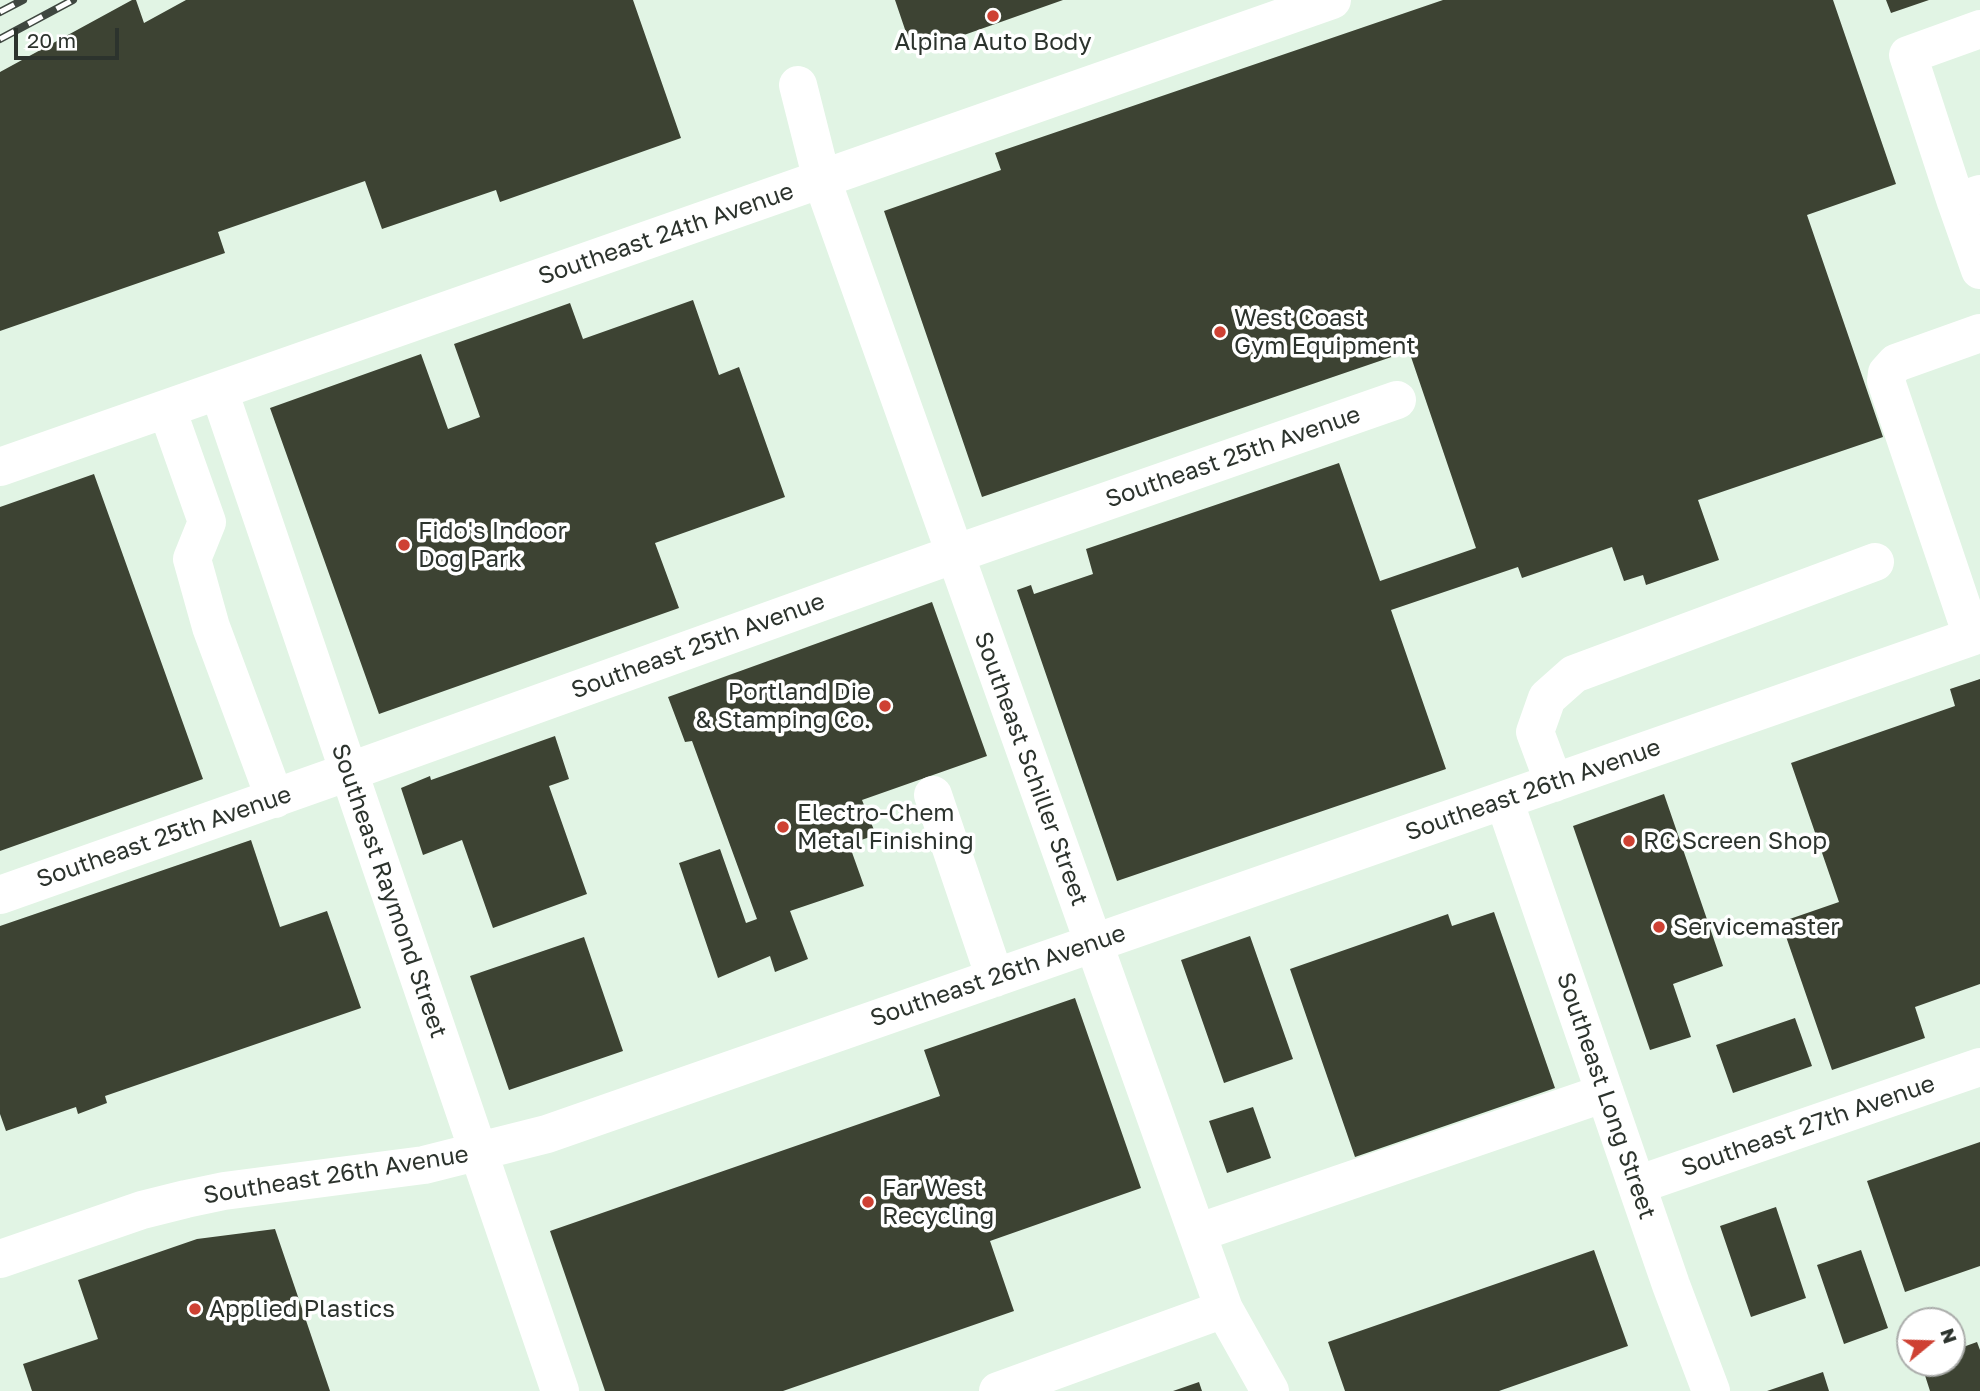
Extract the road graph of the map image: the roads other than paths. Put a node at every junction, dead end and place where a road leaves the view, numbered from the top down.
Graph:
1 (1332, 0) edge
2 (1255, 13) edge
3 (1980, 29) edge
4 (798, 85) dead end
5 (822, 180) junction
6 (1968, 198) edge
7 (1980, 270) edge
8 (1980, 334) edge
9 (219, 391) junction
10 (1398, 400) dead end
11 (167, 409) junction
12 (0, 467) edge
13 (257, 503) junction
14 (207, 522) junction
15 (955, 554) junction
16 (1875, 562) dead end
17 (1976, 635) edge
18 (348, 772) junction
19 (1554, 783) junction
20 (933, 795) dead end
21 (275, 799) junction
22 (1504, 800) junction
23 (0, 895) edge
24 (1093, 943) junction
25 (995, 978) junction
26 (1980, 1067) edge
27 (1605, 1093) junction
28 (478, 1153) junction
29 (1637, 1185) junction
30 (1197, 1233) junction
31 (0, 1259) edge
32 (1224, 1310) junction
33 (560, 1391) edge
34 (998, 1391) edge
35 (1270, 1391) edge
36 (1710, 1391) edge

1 - 2 street, Southeast 24th Avenue
2 - 5 street, Southeast 24th Avenue
3 - 6 street
4 - 5 street, Southeast Schiller Street
5 - 9 street, Southeast 24th Avenue
5 - 15 street, Southeast Schiller Street
6 - 7 street
8 - 17 street
9 - 11 street, Southeast 24th Avenue
9 - 13 street, Southeast Raymond Street
10 - 15 street, Southeast 25th Avenue
11 - 12 street, Southeast 24th Avenue
11 - 14 street
13 - 14 street
13 - 18 street, Southeast Raymond Street
14 - 21 street
15 - 18 street, Southeast 25th Avenue
15 - 24 street, Southeast Schiller Street
16 - 19 street
17 - 19 street, Southeast 26th Avenue
18 - 21 street, Southeast 25th Avenue
18 - 28 street, Southeast Raymond Street
19 - 22 street, Southeast 26th Avenue
20 - 25 street
21 - 23 street, Southeast 25th Avenue
22 - 24 street, Southeast 26th Avenue
22 - 27 street, Southeast Long Street
24 - 25 street, Southeast 26th Avenue
24 - 30 street, Southeast Schiller Street
25 - 28 street, Southeast 26th Avenue
26 - 29 street, Southeast 27th Avenue
27 - 29 street, Southeast Long Street
27 - 30 street
28 - 31 street, Southeast 26th Avenue
28 - 33 street, Southeast Raymond Street
29 - 36 street, Southeast Long Street
30 - 32 street, Southeast Schiller Street
32 - 34 street
32 - 35 street, Southeast Schiller Street

